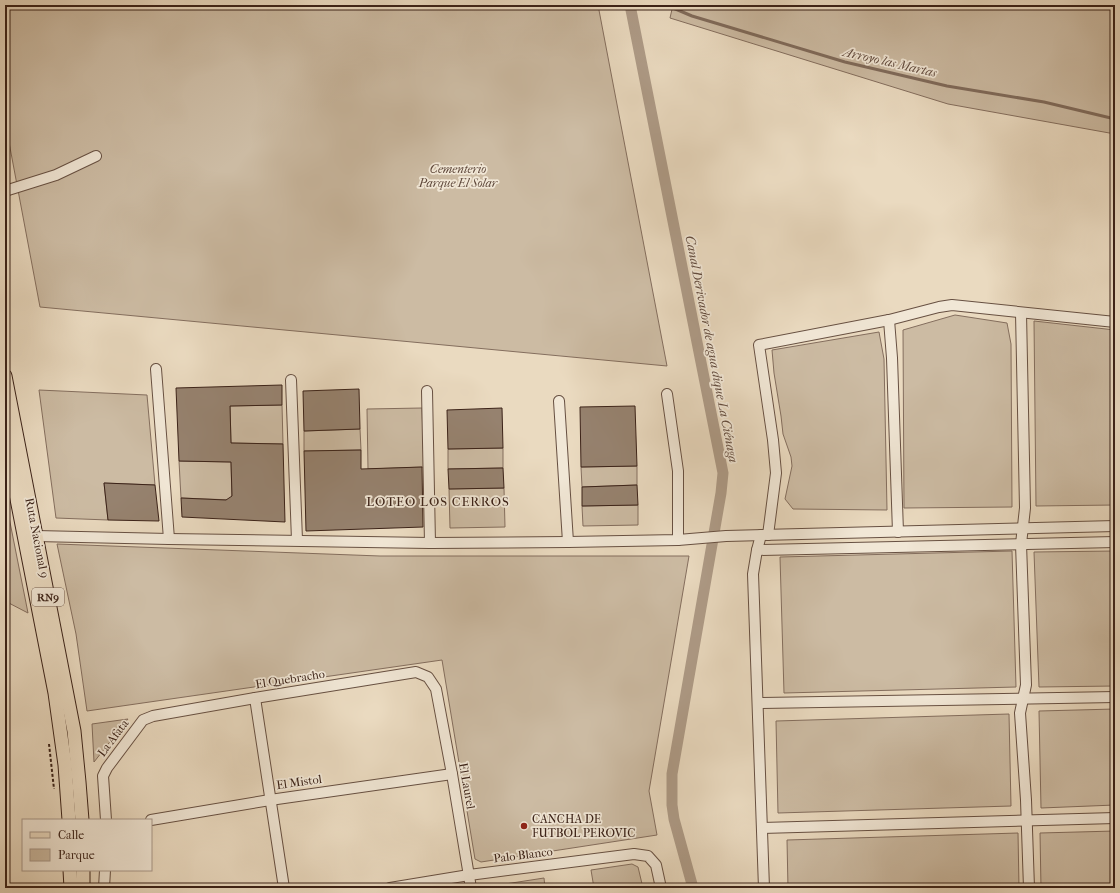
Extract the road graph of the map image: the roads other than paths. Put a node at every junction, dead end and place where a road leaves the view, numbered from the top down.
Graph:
1 (96, 156) dead end
2 (5, 191) edge
3 (1021, 313) junction
4 (889, 320) junction
5 (1115, 322) edge
6 (156, 369) dead end
7 (5, 376) edge
8 (291, 380) dead end
9 (427, 391) dead end
10 (667, 394) dead end
11 (559, 401) dead end
12 (5, 438) edge
13 (1115, 526) edge
14 (1022, 529) junction
15 (898, 532) junction
16 (765, 535) junction
17 (36, 536) junction
18 (169, 539) junction
19 (297, 540) junction
20 (678, 540) junction
21 (430, 542) junction
22 (568, 542) junction
23 (1115, 542) edge
24 (1021, 544) junction
25 (758, 550) junction
26 (436, 689) joint
27 (1115, 697) edge
28 (255, 698) junction
29 (1024, 700) junction
30 (758, 703) junction
31 (143, 720) joint
32 (452, 774) junction
33 (270, 800) junction
34 (1115, 818) edge
35 (69, 819) edge
36 (82, 819) edge
37 (106, 819) edge
38 (152, 820) edge
39 (1027, 821) junction
40 (762, 828) junction
41 (70, 871) edge
42 (83, 871) edge
43 (105, 871) edge
44 (469, 875) junction
45 (70, 888) edge
46 (83, 888) edge
47 (104, 888) edge
48 (284, 888) edge
49 (390, 888) edge
50 (471, 888) edge
51 (661, 888) edge
52 (764, 888) edge
53 (1029, 888) edge

1 - 2 street
3 - 4 street
3 - 5 street
3 - 14 street
4 - 15 street
4 - 16 street
6 - 18 street
7 - 17 main road, Ruta Nacional 9 / RN9
8 - 19 street
9 - 21 street
10 - 20 street
11 - 22 street
12 - 35 main road, Ruta Nacional 9 / RN9
13 - 14 street
14 - 15 street
14 - 24 street
15 - 16 street
16 - 20 street
16 - 25 street
17 - 18 street
17 - 36 main road, Ruta Nacional 9 / RN9
18 - 19 street
19 - 21 street
20 - 22 street
21 - 22 street
23 - 24 street
24 - 25 street
24 - 29 street
25 - 30 street
26 - 28 street, El Quebracho
26 - 32 street, El Laurel
27 - 29 street
28 - 31 street, El Quebracho
28 - 33 street
29 - 30 street
29 - 39 street
30 - 40 street
31 - 37 street, La Afata
32 - 33 street, El Mistol
32 - 44 street, El Laurel
33 - 38 street, El Mistol
33 - 48 street
34 - 39 street
39 - 40 street
39 - 53 street
40 - 52 street
41 - 45 main road
42 - 46 main road
43 - 47 street
44 - 49 street, Palo Blanco
44 - 50 street, El Laurel
44 - 51 street, Palo Blanco

